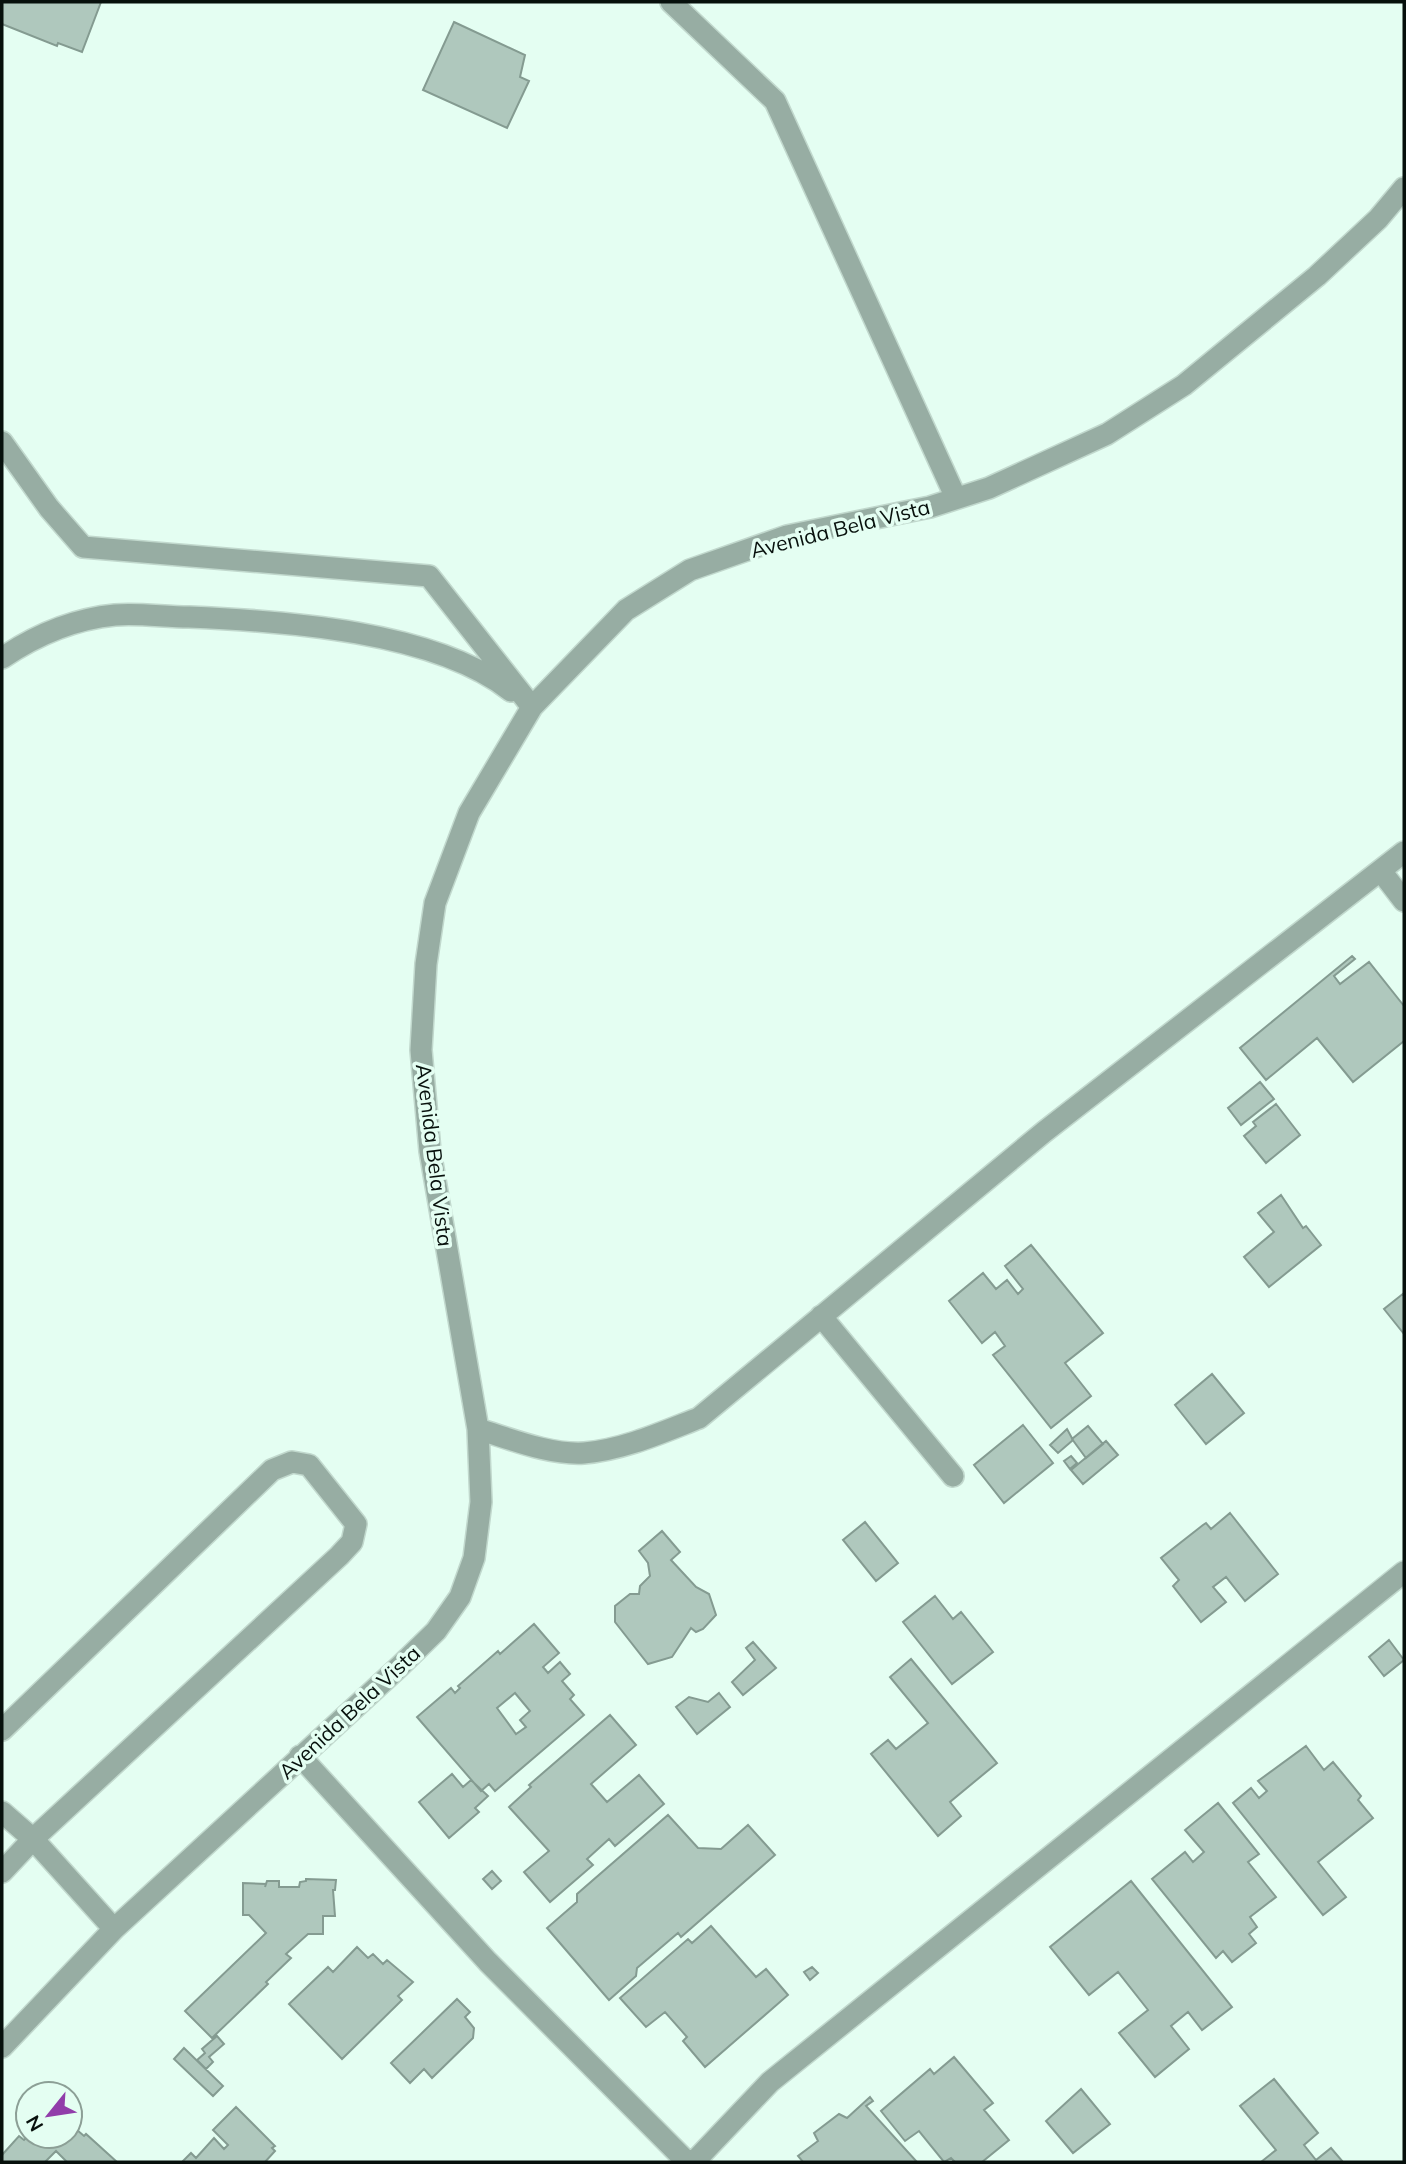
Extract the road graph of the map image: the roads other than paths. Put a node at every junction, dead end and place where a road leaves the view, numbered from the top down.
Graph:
1 (671, 2) edge
2 (1404, 188) edge
3 (2, 442) edge
4 (956, 498) junction
5 (2, 658) edge
6 (532, 707) junction
7 (1404, 852) edge
8 (1381, 871) junction
9 (1404, 901) edge
10 (821, 1316) junction
11 (478, 1429) junction
12 (953, 1476) dead end
13 (1404, 1572) edge
14 (2, 1730) edge
15 (300, 1756) junction
16 (2, 1812) edge
17 (33, 1839) junction
18 (2, 1872) edge
19 (114, 1928) junction
20 (2, 2047) edge
21 (687, 2162) edge
22 (694, 2162) edge

1 - 4 street
2 - 4 street, Avenida Bela Vista
3 - 6 street
4 - 6 street, Avenida Bela Vista
5 - 6 street
6 - 11 street, Avenida Bela Vista
7 - 8 street
8 - 9 street
8 - 10 street
10 - 11 street
10 - 12 street
11 - 15 street, Avenida Bela Vista
13 - 22 street
14 - 17 street
15 - 19 street, Avenida Bela Vista
15 - 21 street
16 - 17 street
17 - 18 street
17 - 19 street
19 - 20 street, Avenida Bela Vista

